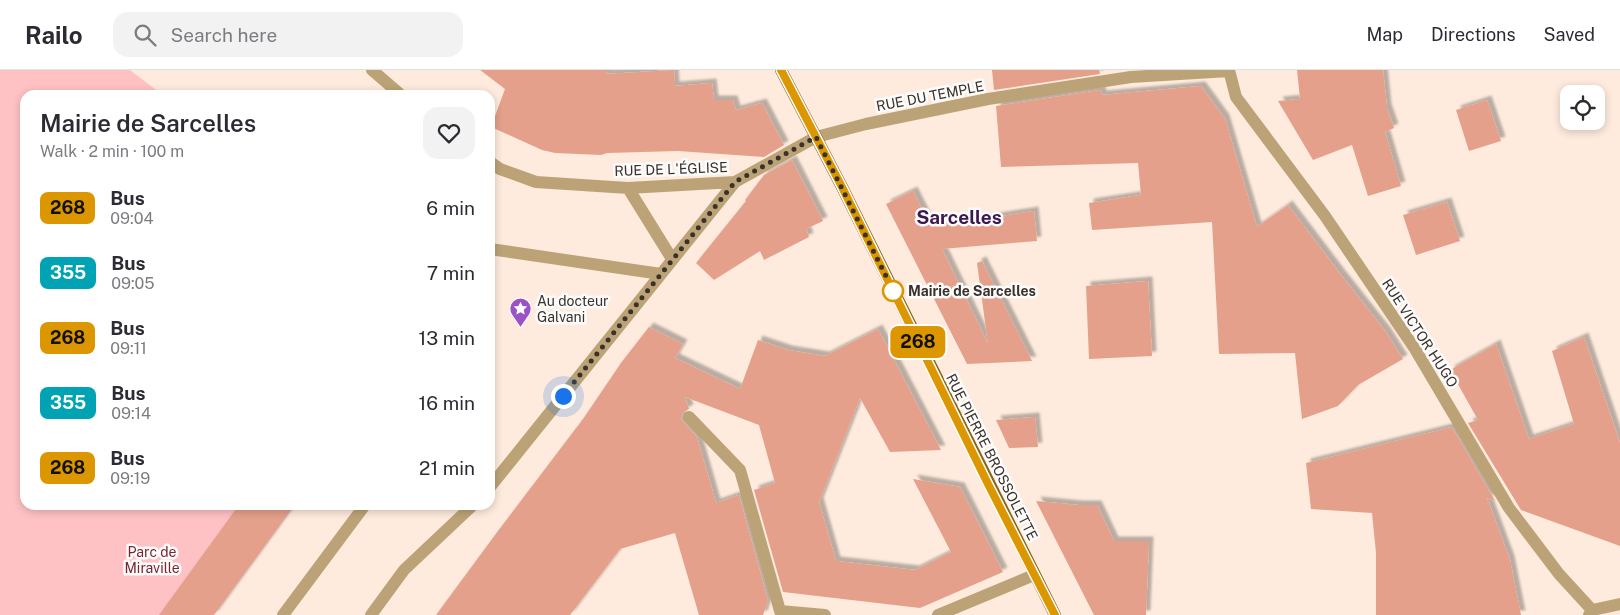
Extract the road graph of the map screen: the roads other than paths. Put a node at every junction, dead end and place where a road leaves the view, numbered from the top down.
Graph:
1 (372, 70) edge
2 (781, 70) edge
3 (1229, 71) edge
4 (395, 90) edge
5 (816, 137) junction
6 (495, 166) edge
7 (735, 182) junction
8 (628, 188) junction
9 (495, 250) edge
10 (672, 259) junction
11 (661, 274) junction
12 (689, 416) dead end
13 (495, 481) edge
14 (361, 510) edge
15 (469, 510) edge
16 (1034, 575) junction
17 (1620, 604) edge
18 (1591, 612) edge
19 (283, 615) edge
20 (371, 615) edge
21 (825, 615) edge
22 (938, 615) edge
23 (1055, 615) edge

1 - 4 street
2 - 5 main road, RUE PIERRE BROSSOLETTE
3 - 5 street, RUE DU TEMPLE
3 - 18 street, RUE VICTOR HUGO
5 - 7 street, RUE DE L'ÉGLISE
5 - 16 main road, RUE PIERRE BROSSOLETTE
6 - 8 street, RUE DE L'ÉGLISE
7 - 8 street, RUE DE L'ÉGLISE
7 - 10 street
8 - 10 street
9 - 11 street
10 - 11 street
11 - 13 street
12 - 21 street
14 - 19 street
15 - 20 street
16 - 22 street
16 - 23 main road, RUE PIERRE BROSSOLETTE
17 - 18 street

